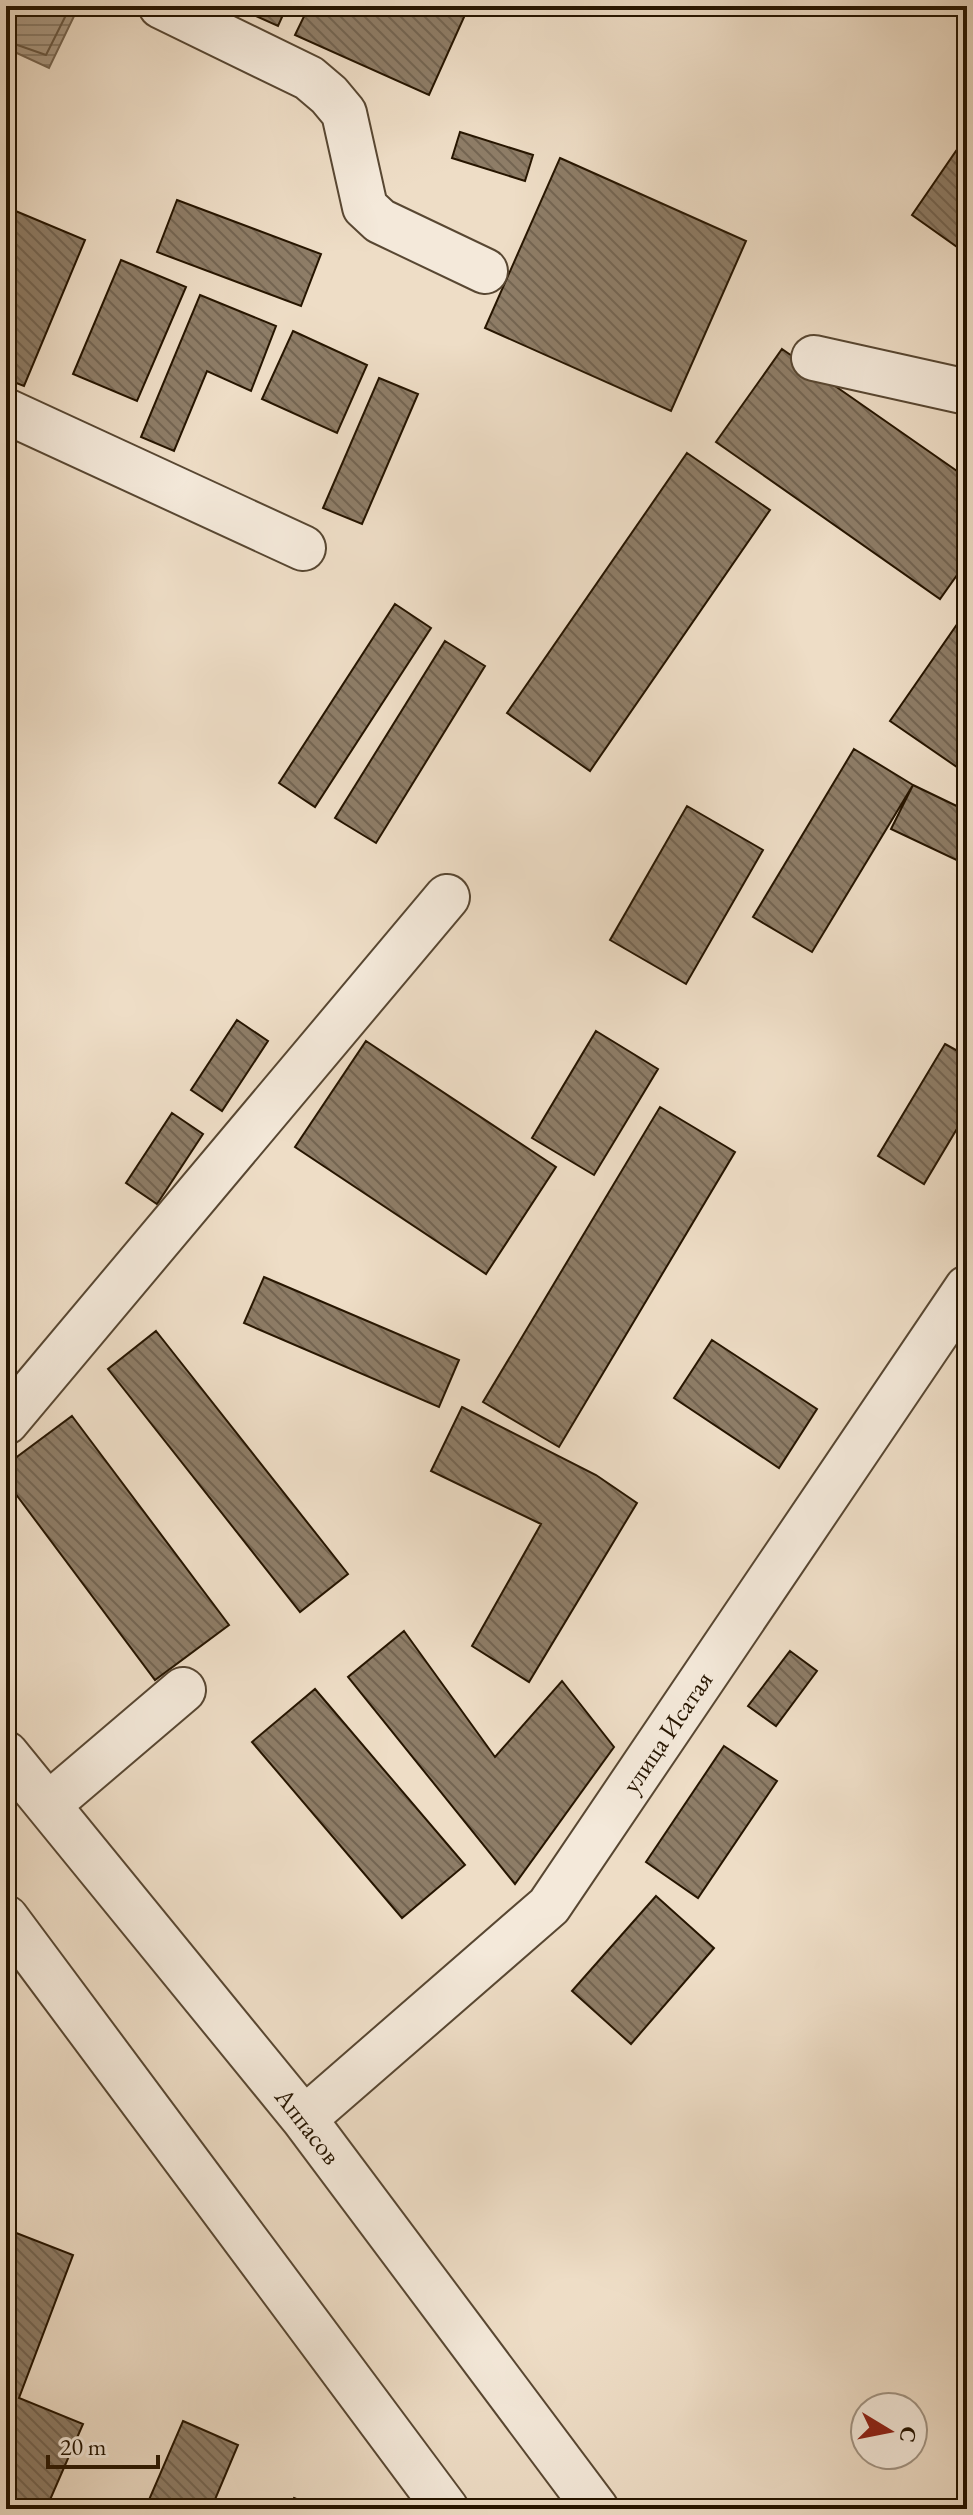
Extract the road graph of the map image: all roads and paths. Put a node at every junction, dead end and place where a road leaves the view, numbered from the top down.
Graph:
1 (161, 6) edge
2 (485, 271) dead end
3 (814, 358) dead end
4 (967, 392) edge
5 (6, 411) edge
6 (303, 548) dead end
7 (447, 897) dead end
8 (965, 1294) edge
9 (6, 1422) edge
10 (183, 1690) dead end
11 (6, 1754) edge
12 (48, 1805) junction
13 (6, 1918) edge
14 (304, 2119) junction
15 (446, 2509) edge
16 (596, 2509) edge

1 - 2 street
3 - 4 street
5 - 6 street
7 - 9 street
8 - 14 street, улица Исатая
10 - 12 street
11 - 12 street, Аппасов
12 - 14 street, Аппасов
13 - 15 street
14 - 16 street, Аппасов

